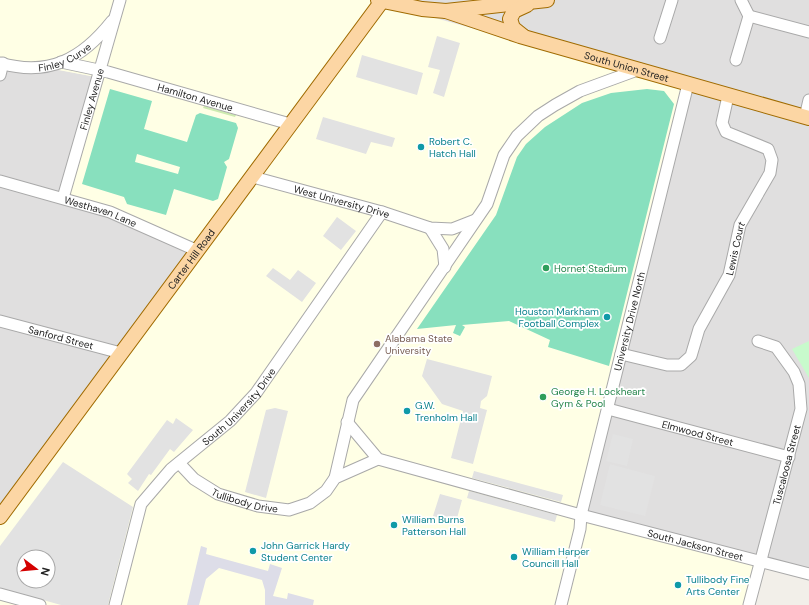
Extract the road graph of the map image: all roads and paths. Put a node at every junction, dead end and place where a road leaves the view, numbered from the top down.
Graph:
1 (120, 0) edge
2 (380, 0) edge
3 (547, 0) edge
4 (672, 0) edge
5 (742, 0) edge
6 (531, 2) junction
7 (446, 11) junction
8 (749, 16) junction
9 (115, 17) junction
10 (809, 32) edge
11 (524, 37) junction
12 (660, 38) dead end
13 (736, 60) dead end
14 (61, 62) junction
15 (1, 63) edge
16 (640, 69) junction
17 (100, 71) junction
18 (0, 75) edge
19 (688, 84) junction
20 (728, 96) junction
21 (809, 100) edge
22 (807, 118) edge
23 (290, 124) junction
24 (253, 177) junction
25 (0, 181) edge
26 (63, 198) junction
27 (382, 212) junction
28 (477, 219) junction
29 (430, 228) junction
30 (198, 250) junction
31 (445, 267) junction
32 (0, 321) edge
33 (758, 341) dead end
34 (121, 353) junction
35 (621, 354) junction
36 (608, 410) junction
37 (347, 422) junction
38 (789, 457) junction
39 (378, 459) junction
40 (179, 463) junction
41 (335, 478) junction
42 (581, 515) junction
43 (0, 517) edge
44 (761, 562) junction
45 (809, 574) edge
46 (0, 594) edge
47 (40, 605) edge
48 (115, 605) edge
49 (561, 605) edge
50 (749, 605) edge

1 - 9 street, Finley Avenue
2 - 7 main road
2 - 23 main road, Carter Hill Road
3 - 6 main road
4 - 12 street
5 - 8 street
6 - 7 main road
6 - 11 main road
7 - 11 main road, South Union Street
8 - 10 street
8 - 13 street
9 - 14 street, Finley Curve
9 - 17 street, Finley Avenue
11 - 16 main road, South Union Street
14 - 15 street, Finley Curve
14 - 17 street, Hamilton Avenue
15 - 18 street
16 - 19 main road, South Union Street
16 - 28 street
17 - 23 street, Hamilton Avenue
17 - 26 street, Finley Avenue
19 - 20 main road, South Union Street
19 - 35 street, University Drive North
20 - 22 main road, South Union Street
20 - 35 street, Lewis Court
21 - 22 street
23 - 24 main road, Carter Hill Road
24 - 27 street, West University Drive
24 - 30 main road, Carter Hill Road
25 - 26 street, Westhaven Lane
26 - 30 street, Westhaven Lane
27 - 29 street, West University Drive
27 - 40 street, South University Drive
28 - 29 street, West University Drive
28 - 31 street
29 - 31 street
30 - 34 main road, Carter Hill Road
31 - 37 street
32 - 34 street, Sanford Street
33 - 38 street, Tuscaloosa Street
34 - 43 main road, Carter Hill Road
35 - 36 street, University Drive North
36 - 38 street, Elmwood Street
36 - 42 street, University Drive North
37 - 39 street
37 - 41 street
38 - 44 street, Tuscaloosa Street
39 - 41 street, Tullibody Drive
39 - 42 street
40 - 41 street, Tullibody Drive
40 - 48 street, South University Drive
42 - 44 street, South Jackson Street
42 - 49 street, University Drive North
44 - 45 street, South Jackson Street
44 - 50 street, Tuscaloosa Street
46 - 47 street

